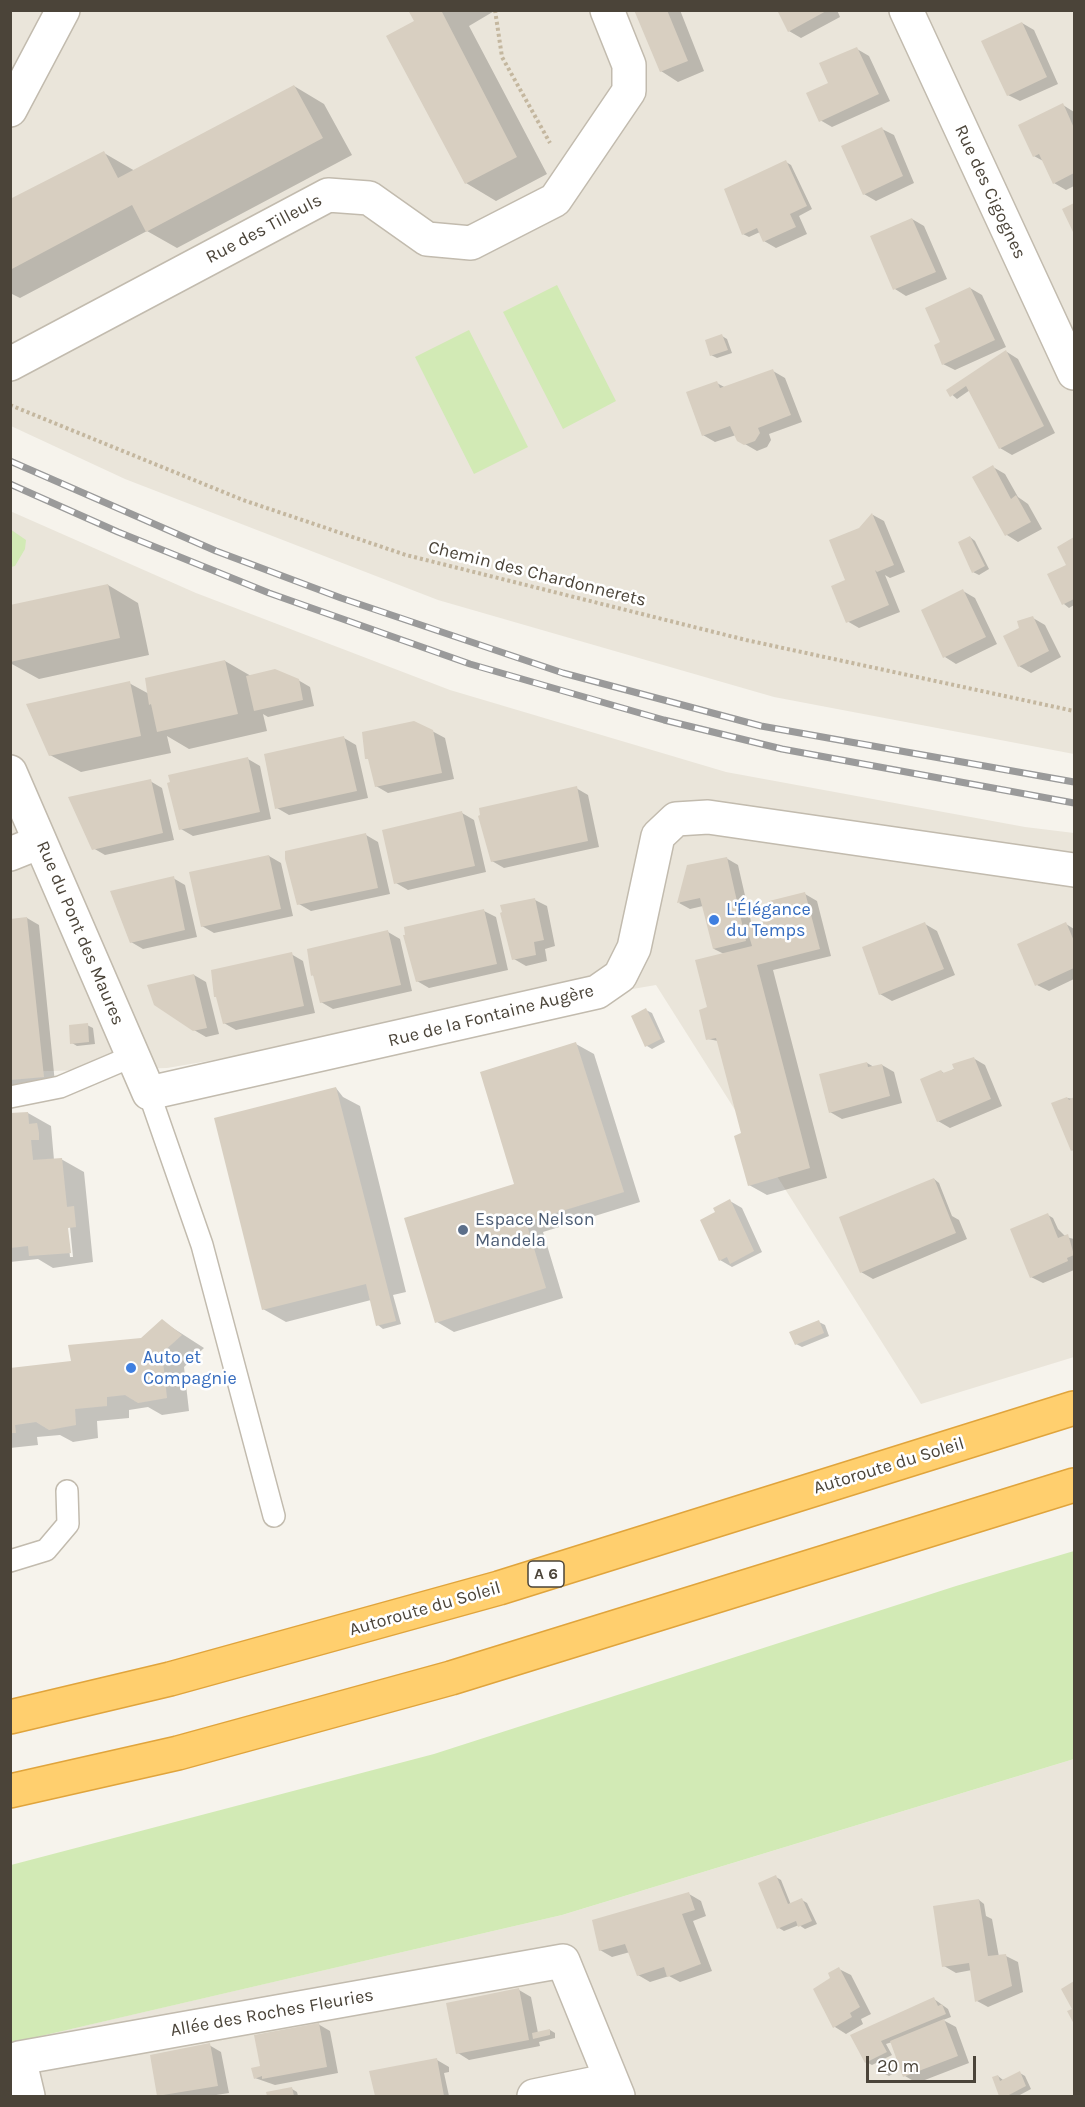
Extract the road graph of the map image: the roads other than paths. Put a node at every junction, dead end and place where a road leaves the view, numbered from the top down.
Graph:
1 (63, 10) edge
2 (607, 10) edge
3 (906, 10) edge
4 (10, 110) edge
5 (10, 364) edge
6 (1074, 373) edge
7 (10, 772) edge
8 (40, 842) junction
9 (10, 854) edge
10 (1074, 870) edge
11 (133, 1056) junction
12 (149, 1093) junction
13 (10, 1097) edge
14 (1074, 1408) edge
15 (1074, 1485) edge
16 (67, 1491) dead end
17 (274, 1516) dead end
18 (10, 1561) edge
19 (10, 1717) edge
20 (10, 1791) edge
21 (615, 2088) edge
22 (28, 2097) edge
23 (534, 2097) edge

1 - 4 street
2 - 5 street, Rue des Tilleuls
3 - 6 street, Rue des Cigognes
7 - 8 street, Rue du Pont des Maures
8 - 9 street
8 - 11 street, Rue du Pont des Maures
10 - 12 street, Rue de la Fontaine Augère
11 - 12 street, Rue du Pont des Maures
11 - 13 lane
12 - 17 lane
14 - 19 highway, Autoroute du Soleil / A 6
15 - 20 highway
16 - 18 lane
21 - 22 street, Allée des Roches Fleuries
21 - 23 street

